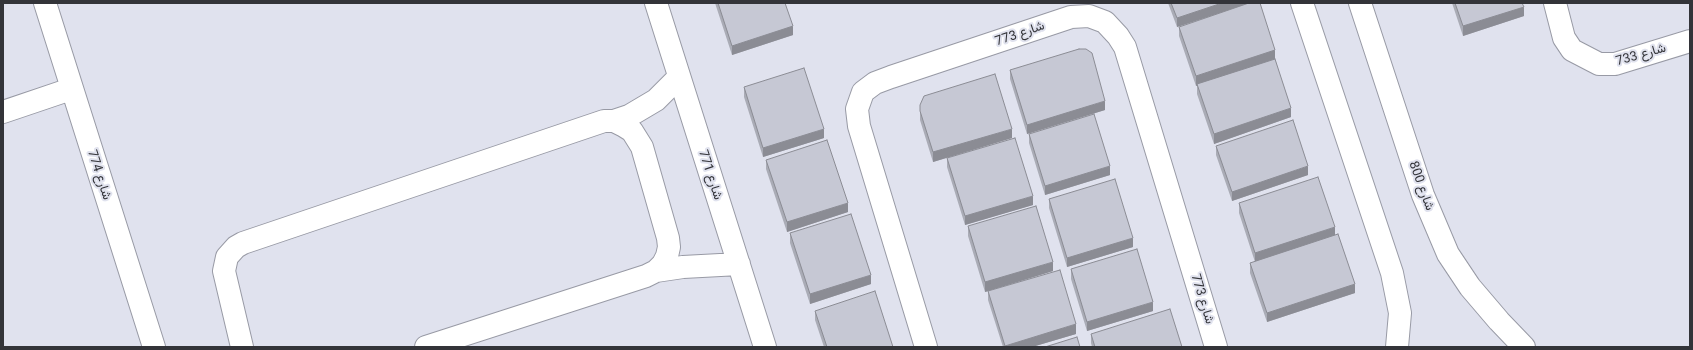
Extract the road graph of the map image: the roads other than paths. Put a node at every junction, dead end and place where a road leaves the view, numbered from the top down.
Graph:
1 (45, 3) edge
2 (656, 3) edge
3 (1302, 3) edge
4 (1360, 3) edge
5 (1555, 3) edge
6 (1690, 41) edge
7 (679, 77) junction
8 (71, 89) junction
9 (3, 112) edge
10 (614, 121) junction
11 (739, 264) junction
12 (656, 271) junction
13 (154, 347) edge
14 (242, 347) edge
15 (426, 347) edge
16 (765, 347) edge
17 (926, 347) edge
18 (1216, 347) edge
19 (1397, 347) edge
20 (1524, 347) edge

1 - 8 street, شارع 774
2 - 7 street, شارع 771
3 - 19 street
4 - 20 street, شارع 800
5 - 6 street, شارع 733
7 - 10 street
7 - 11 street, شارع 771
8 - 9 street
8 - 13 street, شارع 774
10 - 12 street
10 - 14 street
11 - 12 street
11 - 16 street, شارع 771
12 - 15 street
17 - 18 street, شارع 773

